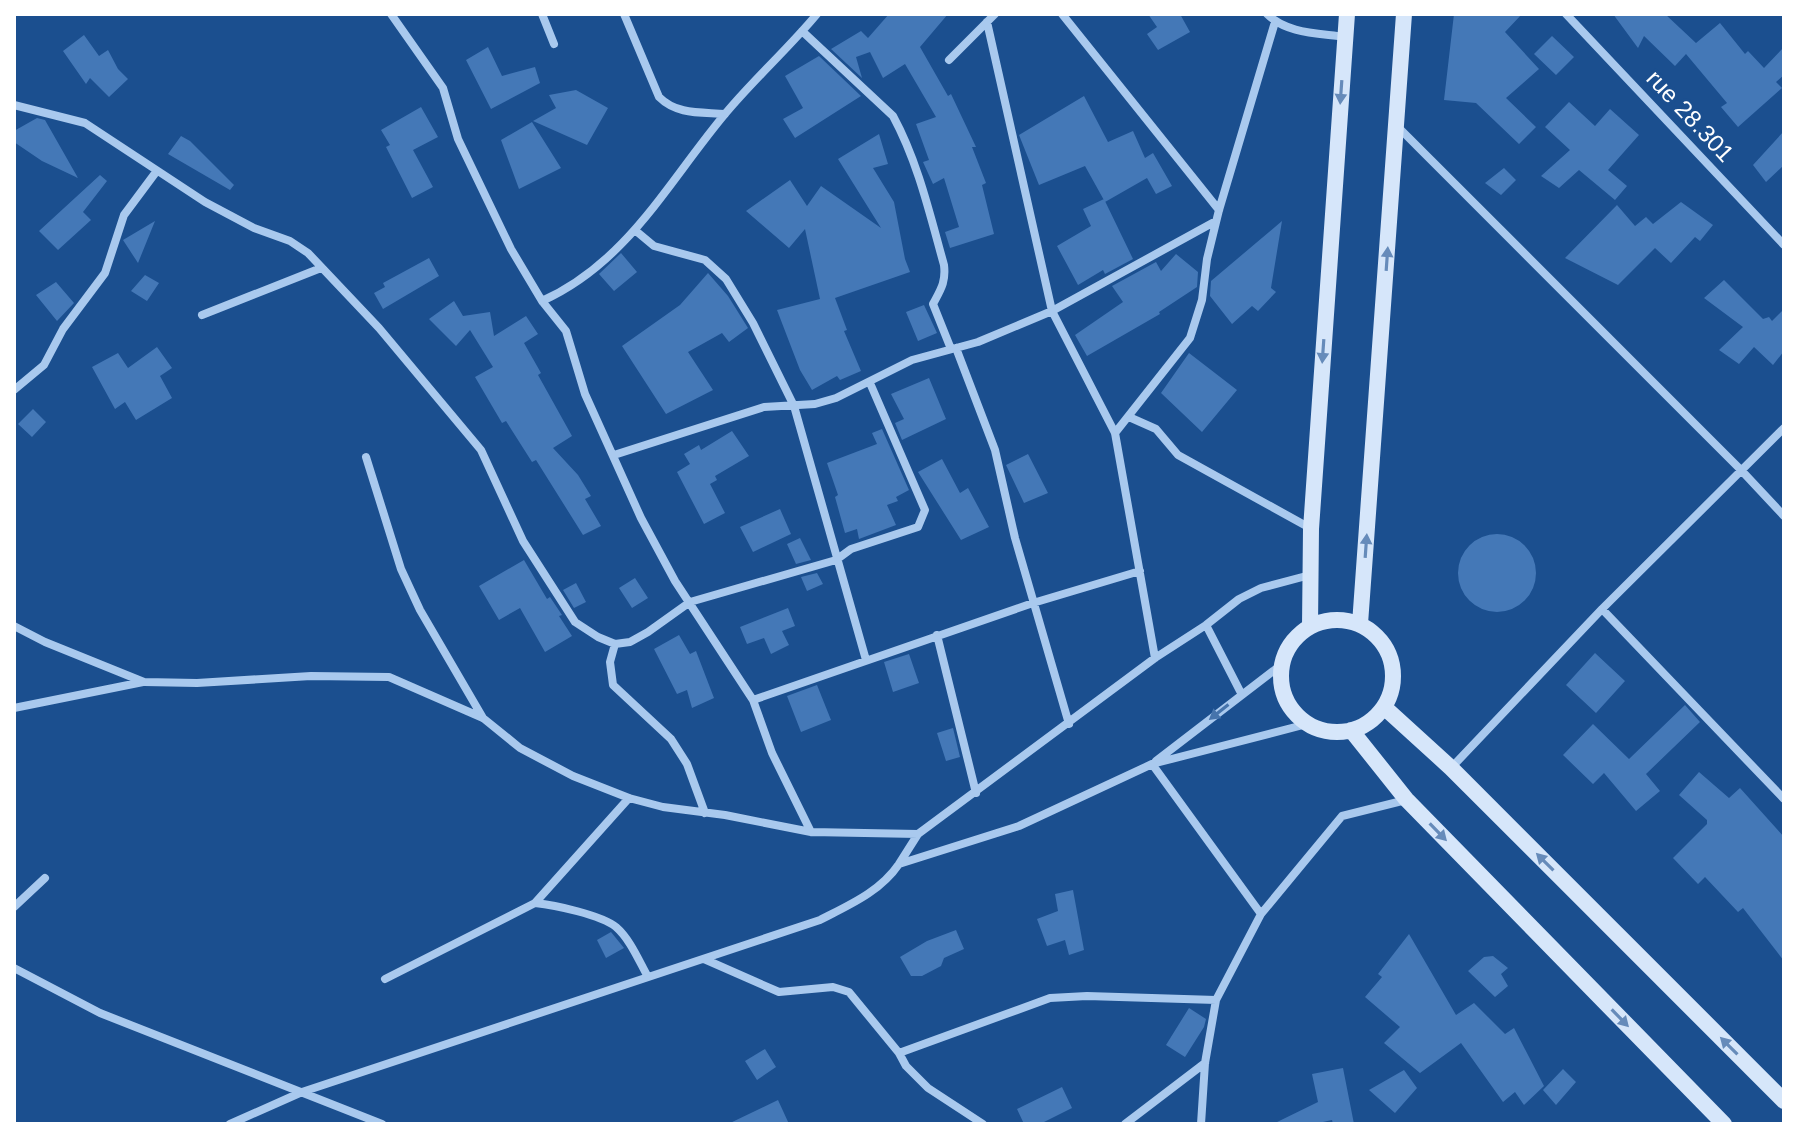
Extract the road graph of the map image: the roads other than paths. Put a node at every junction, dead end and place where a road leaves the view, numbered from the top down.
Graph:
1 (391, 14) edge
2 (542, 14) edge
3 (624, 14) edge
4 (817, 14) edge
5 (995, 14) edge
6 (1062, 14) edge
7 (1267, 14) edge
8 (1347, 14) edge
9 (1404, 14) edge
10 (1566, 14) edge
11 (987, 22) junction
12 (1275, 22) junction
13 (802, 31) junction
14 (1345, 37) junction
15 (554, 44) dead end
16 (949, 60) dead end
17 (14, 105) edge
18 (725, 114) junction
19 (1397, 126) junction
20 (156, 172) junction
21 (1219, 210) junction
22 (1216, 221) junction
23 (636, 231) junction
24 (1784, 245) edge
25 (321, 268) junction
26 (542, 301) junction
27 (1052, 311) junction
28 (202, 315) dead end
29 (953, 348) junction
30 (870, 383) junction
31 (14, 390) edge
32 (794, 406) junction
33 (1129, 417) junction
34 (1784, 428) edge
35 (1115, 433) junction
36 (614, 455) junction
37 (366, 457) dead end
38 (1741, 470) junction
39 (1784, 516) edge
40 (1311, 529) junction
41 (836, 560) junction
42 (1140, 571) junction
43 (1311, 574) junction
44 (690, 602) junction
45 (1033, 603) junction
46 (1602, 609) junction
47 (1360, 624) junction
48 (1206, 625) junction
49 (14, 626) edge
50 (1310, 626) junction
51 (937, 635) junction
52 (615, 644) junction
53 (1155, 658) junction
54 (866, 660) junction
55 (1281, 665) junction
56 (144, 682) junction
57 (1242, 695) junction
58 (753, 700) junction
59 (1384, 707) junction
60 (14, 708) edge
61 (483, 718) junction
62 (1069, 724) junction
63 (1307, 724) junction
64 (1351, 730) junction
65 (1152, 764) junction
66 (1451, 768) junction
67 (976, 793) junction
68 (629, 798) junction
69 (1406, 799) junction
70 (1784, 799) edge
71 (705, 813) junction
72 (811, 832) junction
73 (918, 834) junction
74 (899, 864) junction
75 (45, 878) dead end
76 (535, 903) junction
77 (14, 907) edge
78 (1261, 914) junction
79 (704, 959) junction
80 (14, 968) edge
81 (648, 977) junction
82 (385, 979) dead end
83 (1216, 1000) junction
84 (899, 1053) junction
85 (1205, 1063) junction
86 (302, 1092) junction
87 (1784, 1101) edge
88 (230, 1124) edge
89 (382, 1124) edge
90 (983, 1124) edge
91 (1125, 1124) edge
92 (1201, 1124) edge
93 (1724, 1124) edge

1 - 26 street
2 - 15 street
3 - 18 street
4 - 13 street
5 - 11 street
6 - 21 street
7 - 12 street
8 - 14 main road
9 - 19 main road
10 - 24 street, rue 28.301
11 - 16 street
11 - 27 street
12 - 14 street
12 - 21 street
13 - 18 street
13 - 29 street
14 -> 40 main road
17 - 20 street
18 - 23 street
19 - 38 street
47 -> 19 main road
20 - 25 street
20 - 31 street
21 - 22 street
22 - 27 street
22 - 33 street
23 - 26 street
23 - 32 street
25 - 28 street
25 - 52 street
26 - 36 street
27 - 29 street
27 - 35 street
29 - 30 street
29 - 45 street
30 - 32 street
30 - 41 street
32 - 36 street
32 - 41 street
33 - 35 street
33 - 40 street
34 - 38 street
35 - 42 street
36 - 44 street
37 - 61 street
38 - 39 street
38 - 46 street
40 - 43 main road
41 - 44 street
41 - 54 street
42 - 45 street
42 - 53 street
43 - 48 street
43 - 50 main road
44 - 52 street
44 - 58 street
45 - 51 street
45 - 62 street
46 - 66 street
46 - 70 street
47 - 50 main road
47 - 59 main road
48 - 53 street
48 - 57 street
49 - 56 street
50 - 55 main road
51 - 54 street
51 - 67 street
52 - 71 street
53 - 62 street
54 - 58 street
55 - 57 street
55 - 63 main road
56 - 60 street
56 - 61 street
57 -> 65 street
58 - 72 street
59 - 64 main road
59 - 66 main road
61 - 68 street
62 - 67 street
63 - 64 main road
63 - 65 street
64 - 69 main road
65 - 74 street
65 - 78 street
87 -> 66 main road
67 - 73 street
68 - 71 street
68 - 76 street
69 - 78 street
69 -> 93 main road
71 - 72 street
72 - 73 street
73 - 74 street
74 - 79 street
75 - 77 street
76 - 81 street
76 - 82 street
78 - 83 street
79 - 81 street
79 - 84 street
80 - 86 street
81 - 86 street
83 - 84 street
83 - 85 street
84 - 90 street
85 - 91 street
85 - 92 street
86 - 88 street
86 - 89 street

